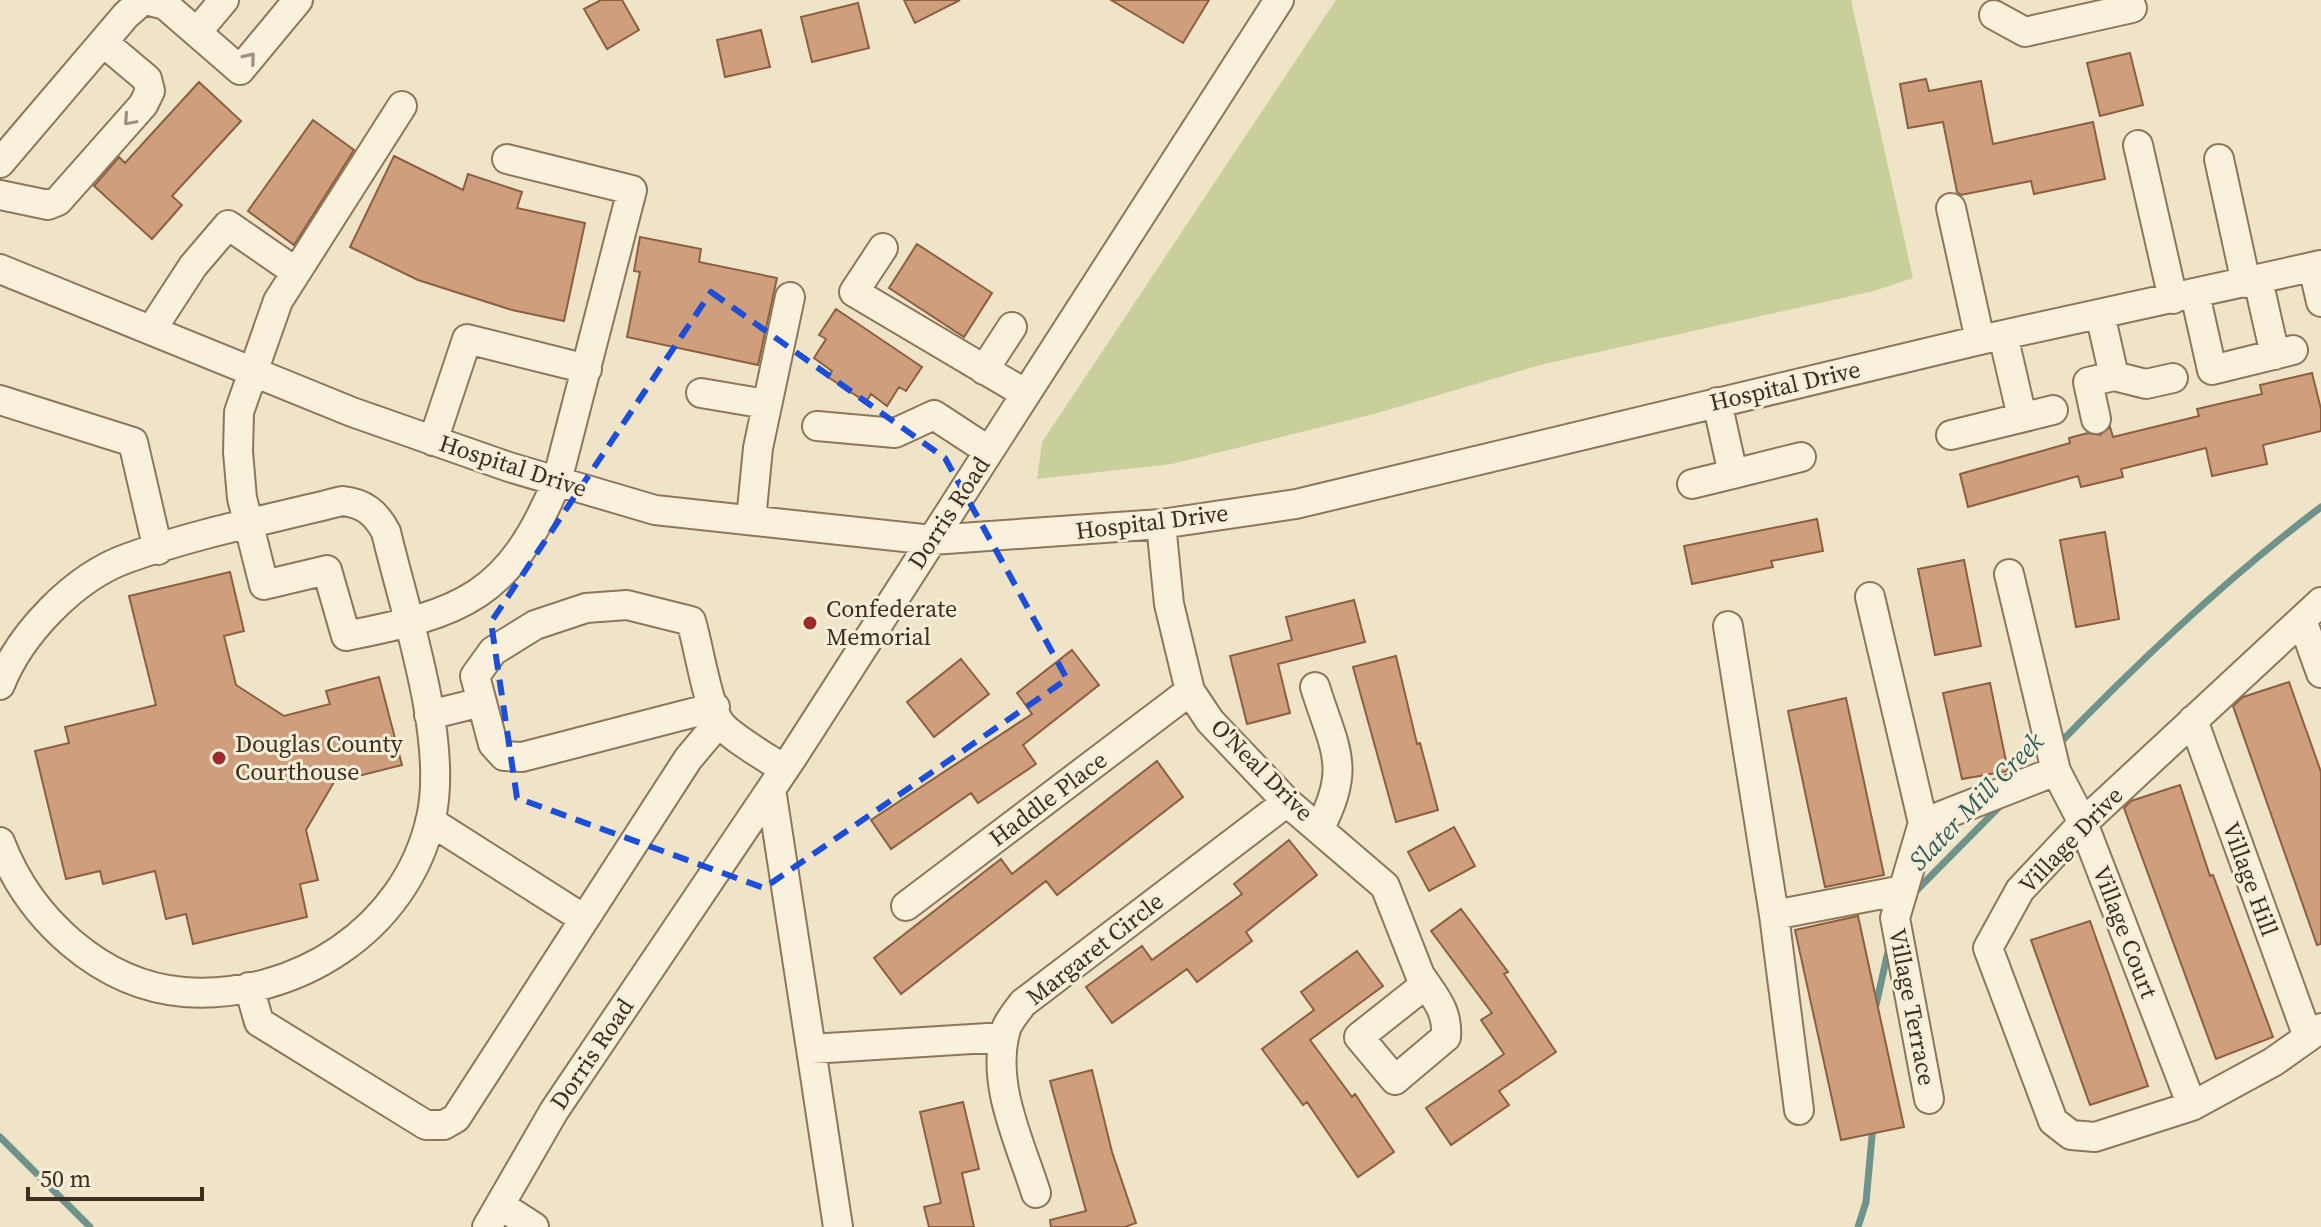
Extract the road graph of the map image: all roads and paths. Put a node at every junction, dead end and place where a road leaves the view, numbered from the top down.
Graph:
1 (145, 0) edge
2 (224, 0) edge
3 (298, 0) edge
4 (1279, 0) edge
5 (2105, 0) edge
6 (2125, 0) edge
7 (197, 32) junction
8 (103, 42) junction
9 (402, 106) dead end
10 (2138, 145) dead end
11 (507, 159) dead end
12 (2219, 159) dead end
13 (0, 163) edge
14 (0, 195) edge
15 (1951, 208) dead end
16 (883, 248) dead end
17 (2317, 266) edge
18 (0, 269) edge
19 (296, 272) junction
20 (2252, 282) junction
21 (2184, 296) junction
22 (790, 297) dead end
23 (2321, 302) edge
24 (2100, 314) junction
25 (1012, 327) dead end
26 (152, 329) junction
27 (1991, 338) junction
28 (587, 369) junction
29 (984, 370) junction
30 (254, 372) junction
31 (2114, 376) junction
32 (2173, 378) dead end
33 (701, 393) dead end
34 (1026, 394) junction
35 (0, 400) edge
36 (1717, 402) junction
37 (766, 404) junction
38 (2053, 410) dead end
39 (2022, 417) junction
40 (2096, 419) dead end
41 (817, 426) dead end
42 (1951, 435) dead end
43 (433, 441) junction
44 (989, 451) junction
45 (1801, 457) dead end
46 (1733, 474) junction
47 (557, 481) junction
48 (1692, 484) dead end
49 (751, 520) junction
50 (1161, 524) junction
51 (249, 525) junction
52 (932, 540) junction
53 (158, 550) junction
54 (2009, 574) dead end
55 (1870, 597) dead end
56 (2312, 611) edge
57 (407, 623) junction
58 (1728, 626) dead end
59 (7, 653) edge
60 (2321, 673) edge
61 (0, 685) edge
62 (1315, 687) dead end
63 (1190, 691) junction
64 (482, 702) junction
65 (717, 714) junction
66 (429, 715) junction
67 (2193, 720) junction
68 (2056, 771) junction
69 (777, 779) junction
70 (1287, 802) junction
71 (430, 821) junction
72 (1923, 823) junction
73 (2083, 823) junction
74 (1320, 827) junction
75 (0, 842) edge
76 (1903, 890) junction
77 (906, 906) dead end
78 (1774, 915) junction
79 (584, 919) junction
80 (1426, 984) dead end
81 (249, 987) junction
82 (2314, 1033) edge
83 (1004, 1037) junction
84 (811, 1049) junction
85 (1929, 1099) dead end
86 (2192, 1106) junction
87 (1799, 1110) dead end
88 (1036, 1193) dead end
89 (493, 1216) edge
90 (534, 1227) edge
91 (838, 1227) edge

1 - 7 street
1 - 8 street
2 - 7 street
7 -> 3 street
4 - 34 street, Dorris Road
5 - 6 street
8 - 13 street
8 -> 14 street
9 - 19 street
10 - 21 street
11 - 28 street
12 - 20 street
15 - 27 street
16 - 29 street
17 - 20 street, Hospital Drive
17 - 23 street
18 - 26 street, Hospital Drive
19 - 26 street
19 - 30 street
20 - 21 street, Hospital Drive
20 - 21 street
21 - 24 street, Hospital Drive
22 - 37 street
24 - 27 street, Hospital Drive
24 - 31 street
25 - 29 street
26 - 30 street, Hospital Drive
27 - 36 street, Hospital Drive
27 - 39 street
28 - 43 street
28 - 47 street
29 - 34 street
30 - 43 street, Hospital Drive
30 - 51 street
31 - 32 street
31 - 40 street
33 - 37 street
34 - 44 street, Dorris Road
35 - 53 street
36 - 46 street
36 - 50 street, Hospital Drive
37 - 49 street
38 - 39 street
39 - 42 street
41 - 44 street
43 - 47 street, Hospital Drive
44 - 52 street, Dorris Road
45 - 46 street
46 - 48 street
47 - 49 street, Hospital Drive
47 - 57 street
49 - 52 street, Hospital Drive
50 - 52 street, Hospital Drive
50 - 63 street, O'Neal Drive
51 - 53 street
51 - 57 street
51 - 57 street
52 - 69 street, Dorris Road
53 - 59 street
54 - 68 street, Village Court
55 - 72 street, Village Terrace
56 - 60 street
56 - 67 street, Village Drive
57 - 66 street
58 - 78 street
59 - 61 street
62 - 74 street
63 - 70 street, O'Neal Drive
63 - 77 street, Haddle Place
64 - 65 street
64 - 65 street
64 - 66 street
65 - 69 street
65 - 79 street
66 - 71 street
67 - 73 street, Village Drive
67 - 82 street, Village Hill
68 - 72 street
68 - 73 street, Village Court
69 - 84 street
69 - 89 street, Dorris Road
70 - 74 street, O'Neal Drive
70 - 83 street, Margaret Circle
71 - 79 street
71 - 81 street
72 - 76 street, Village Terrace
73 - 86 street, Village Court
73 - 86 street, Village Drive
74 - 80 street, O'Neal Drive
75 - 81 street
76 - 78 street
76 - 85 street, Village Terrace
78 - 87 street
79 - 81 street
82 - 86 street
83 - 84 street
83 - 88 street, Margaret Circle
84 - 91 street
89 - 90 street

